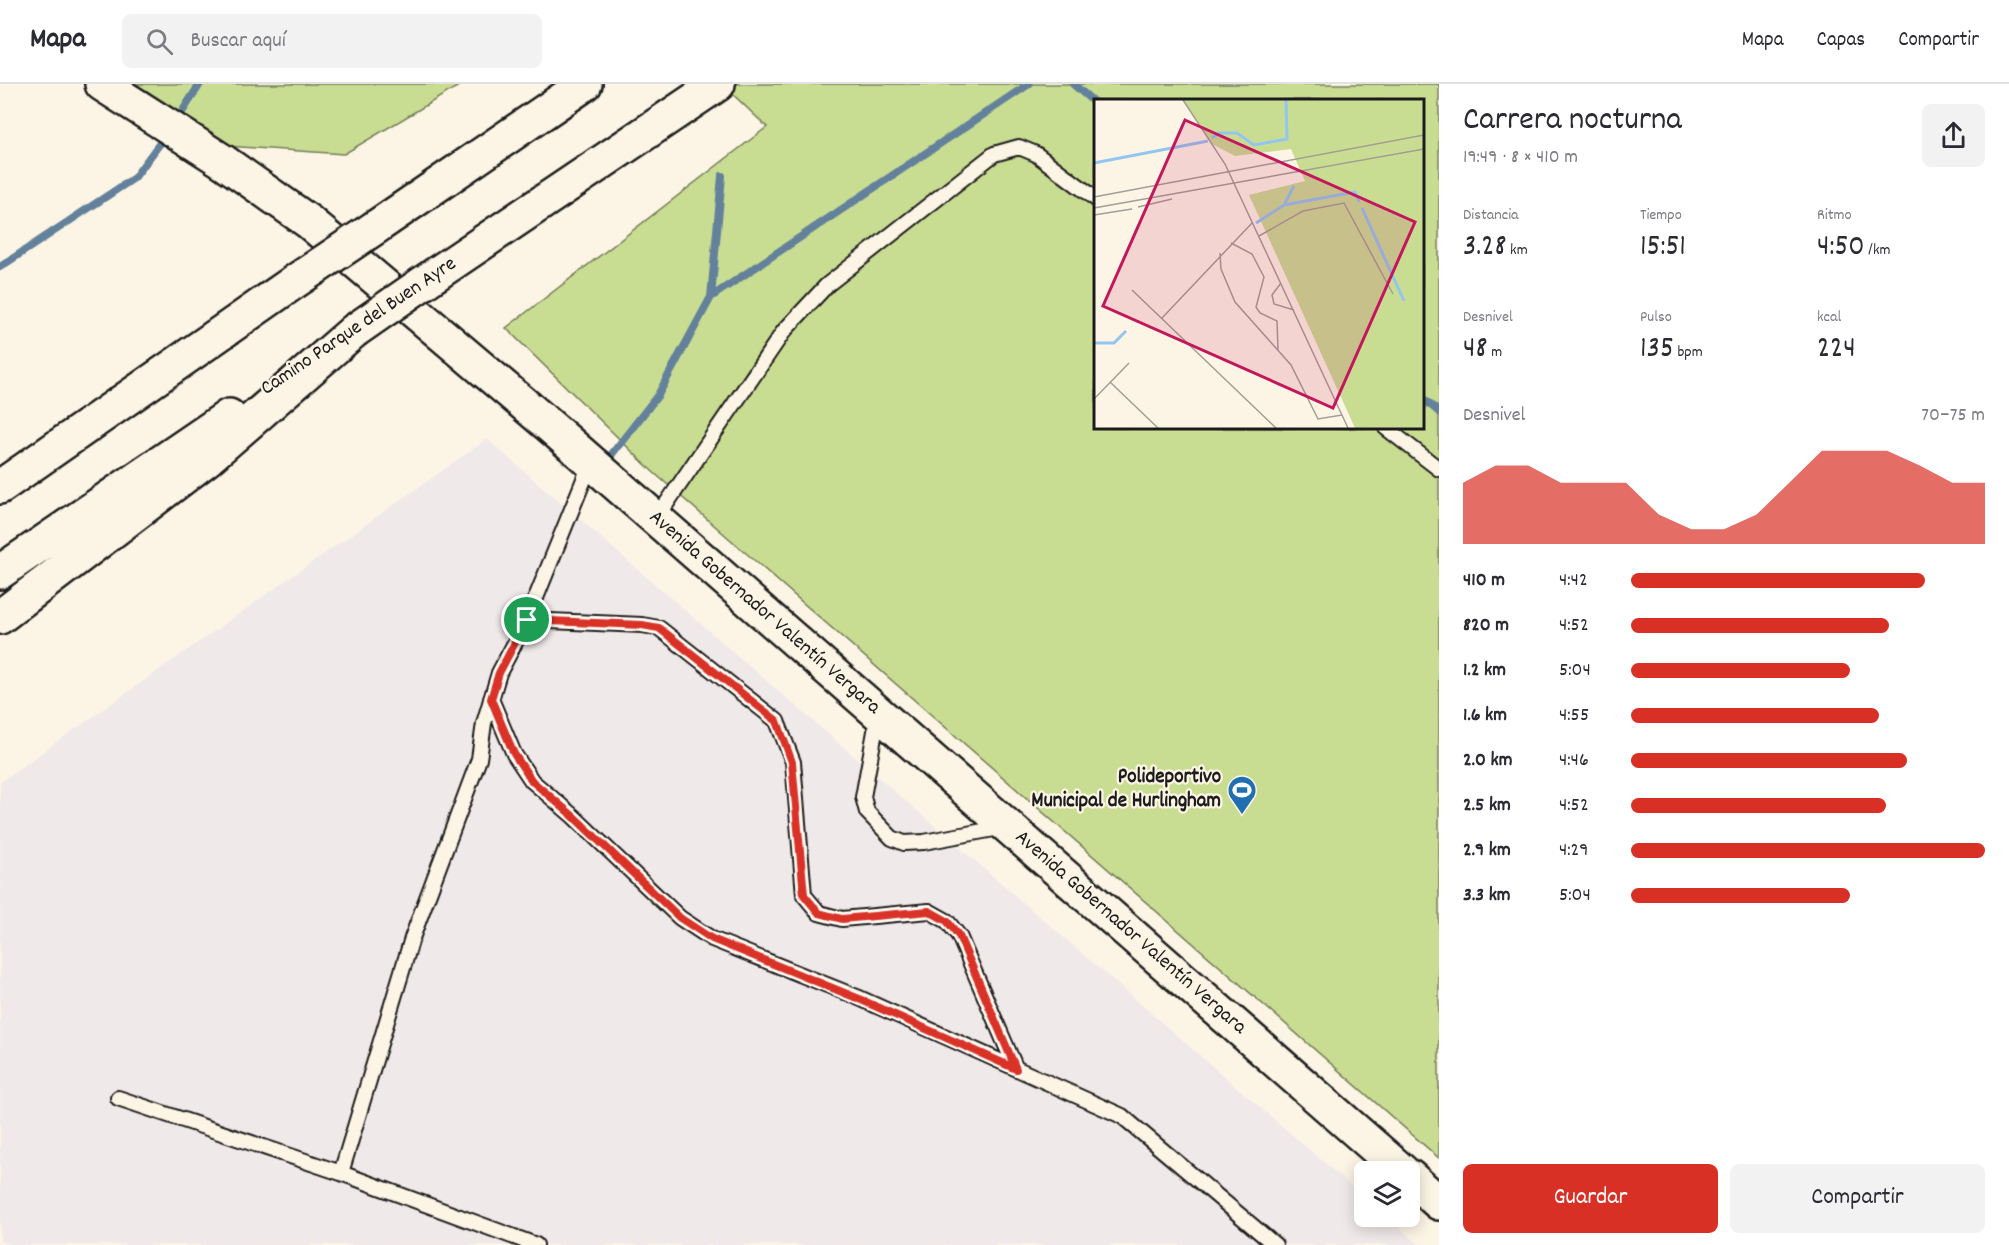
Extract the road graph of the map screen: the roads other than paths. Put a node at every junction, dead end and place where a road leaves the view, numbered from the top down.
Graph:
1 (102, 84) edge
2 (585, 84) edge
3 (718, 84) edge
4 (1094, 198) edge
5 (354, 331) junction
6 (1387, 429) edge
7 (73, 435) junction
8 (591, 462) junction
9 (1439, 469) edge
10 (0, 480) edge
11 (0, 487) edge
12 (656, 519) junction
13 (0, 572) edge
14 (0, 617) edge
15 (527, 620) junction
16 (491, 699) junction
17 (878, 713) junction
18 (1008, 826) junction
19 (1016, 1069) junction
20 (118, 1098) dead end
21 (1390, 1161) edge
22 (340, 1173) junction
23 (1420, 1186) edge
24 (1439, 1203) edge
25 (536, 1245) edge
26 (1275, 1245) edge

1 - 8 main road, Avenida Gobernador Valentín Vergara
2 - 7 main road, bridge
3 - 5 main road, Camino Parque del Buen Ayre, bridge
4 - 12 lane
5 - 13 main road, Camino Parque del Buen Ayre
5 - 14 main road
6 - 9 lane
7 - 10 main road
7 - 11 main road
8 - 12 main road, Avenida Gobernador Valentín Vergara
8 - 15 lane
12 - 17 main road, Avenida Gobernador Valentín Vergara
15 - 16 lane
15 - 19 lane
16 - 19 lane
16 - 22 lane
17 - 18 main road, Avenida Gobernador Valentín Vergara
17 - 18 lane
18 - 21 main road, Avenida Gobernador Valentín Vergara
19 - 26 lane
20 - 22 lane
22 - 25 lane
23 - 24 main road

